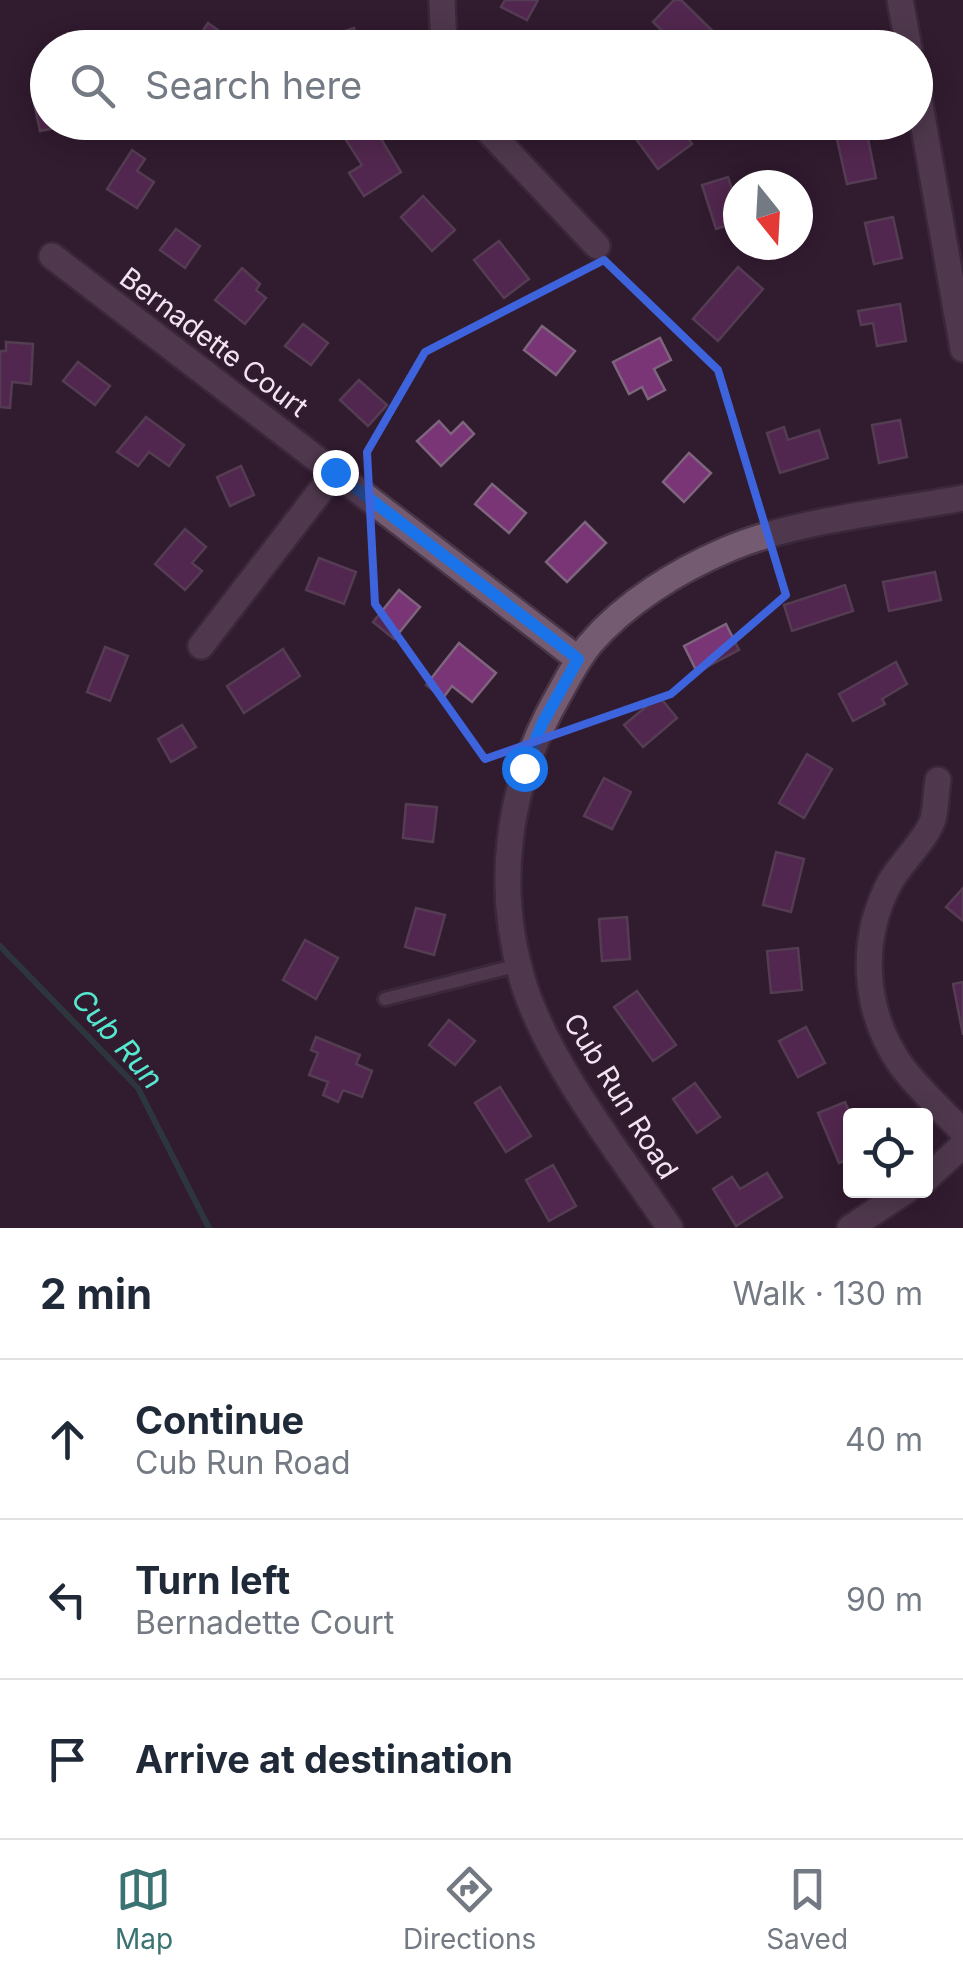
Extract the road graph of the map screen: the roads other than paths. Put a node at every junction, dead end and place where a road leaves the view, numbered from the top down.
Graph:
1 (442, 0) edge
2 (900, 0) edge
3 (443, 30) edge
4 (906, 30) edge
5 (497, 140) edge
6 (929, 140) edge
7 (596, 246) dead end
8 (52, 256) dead end
9 (955, 260) edge
10 (963, 350) edge
11 (335, 472) junction
12 (963, 498) edge
13 (202, 646) dead end
14 (578, 659) junction
15 (938, 780) dead end
16 (519, 965) junction
17 (384, 999) dead end
18 (963, 1132) edge
19 (963, 1145) edge
20 (933, 1172) edge
21 (895, 1198) edge
22 (670, 1228) edge
23 (850, 1228) edge

1 - 3 street
2 - 4 street
5 - 7 street
6 - 9 street
8 - 11 street, Bernadette Court
9 - 10 street
11 - 13 street
11 - 14 street, Bernadette Court
12 - 14 street, Cub Run Road
14 - 16 street, Cub Run Road
15 - 18 street
16 - 17 lane
16 - 22 street, Cub Run Road
19 - 20 street
21 - 23 street

